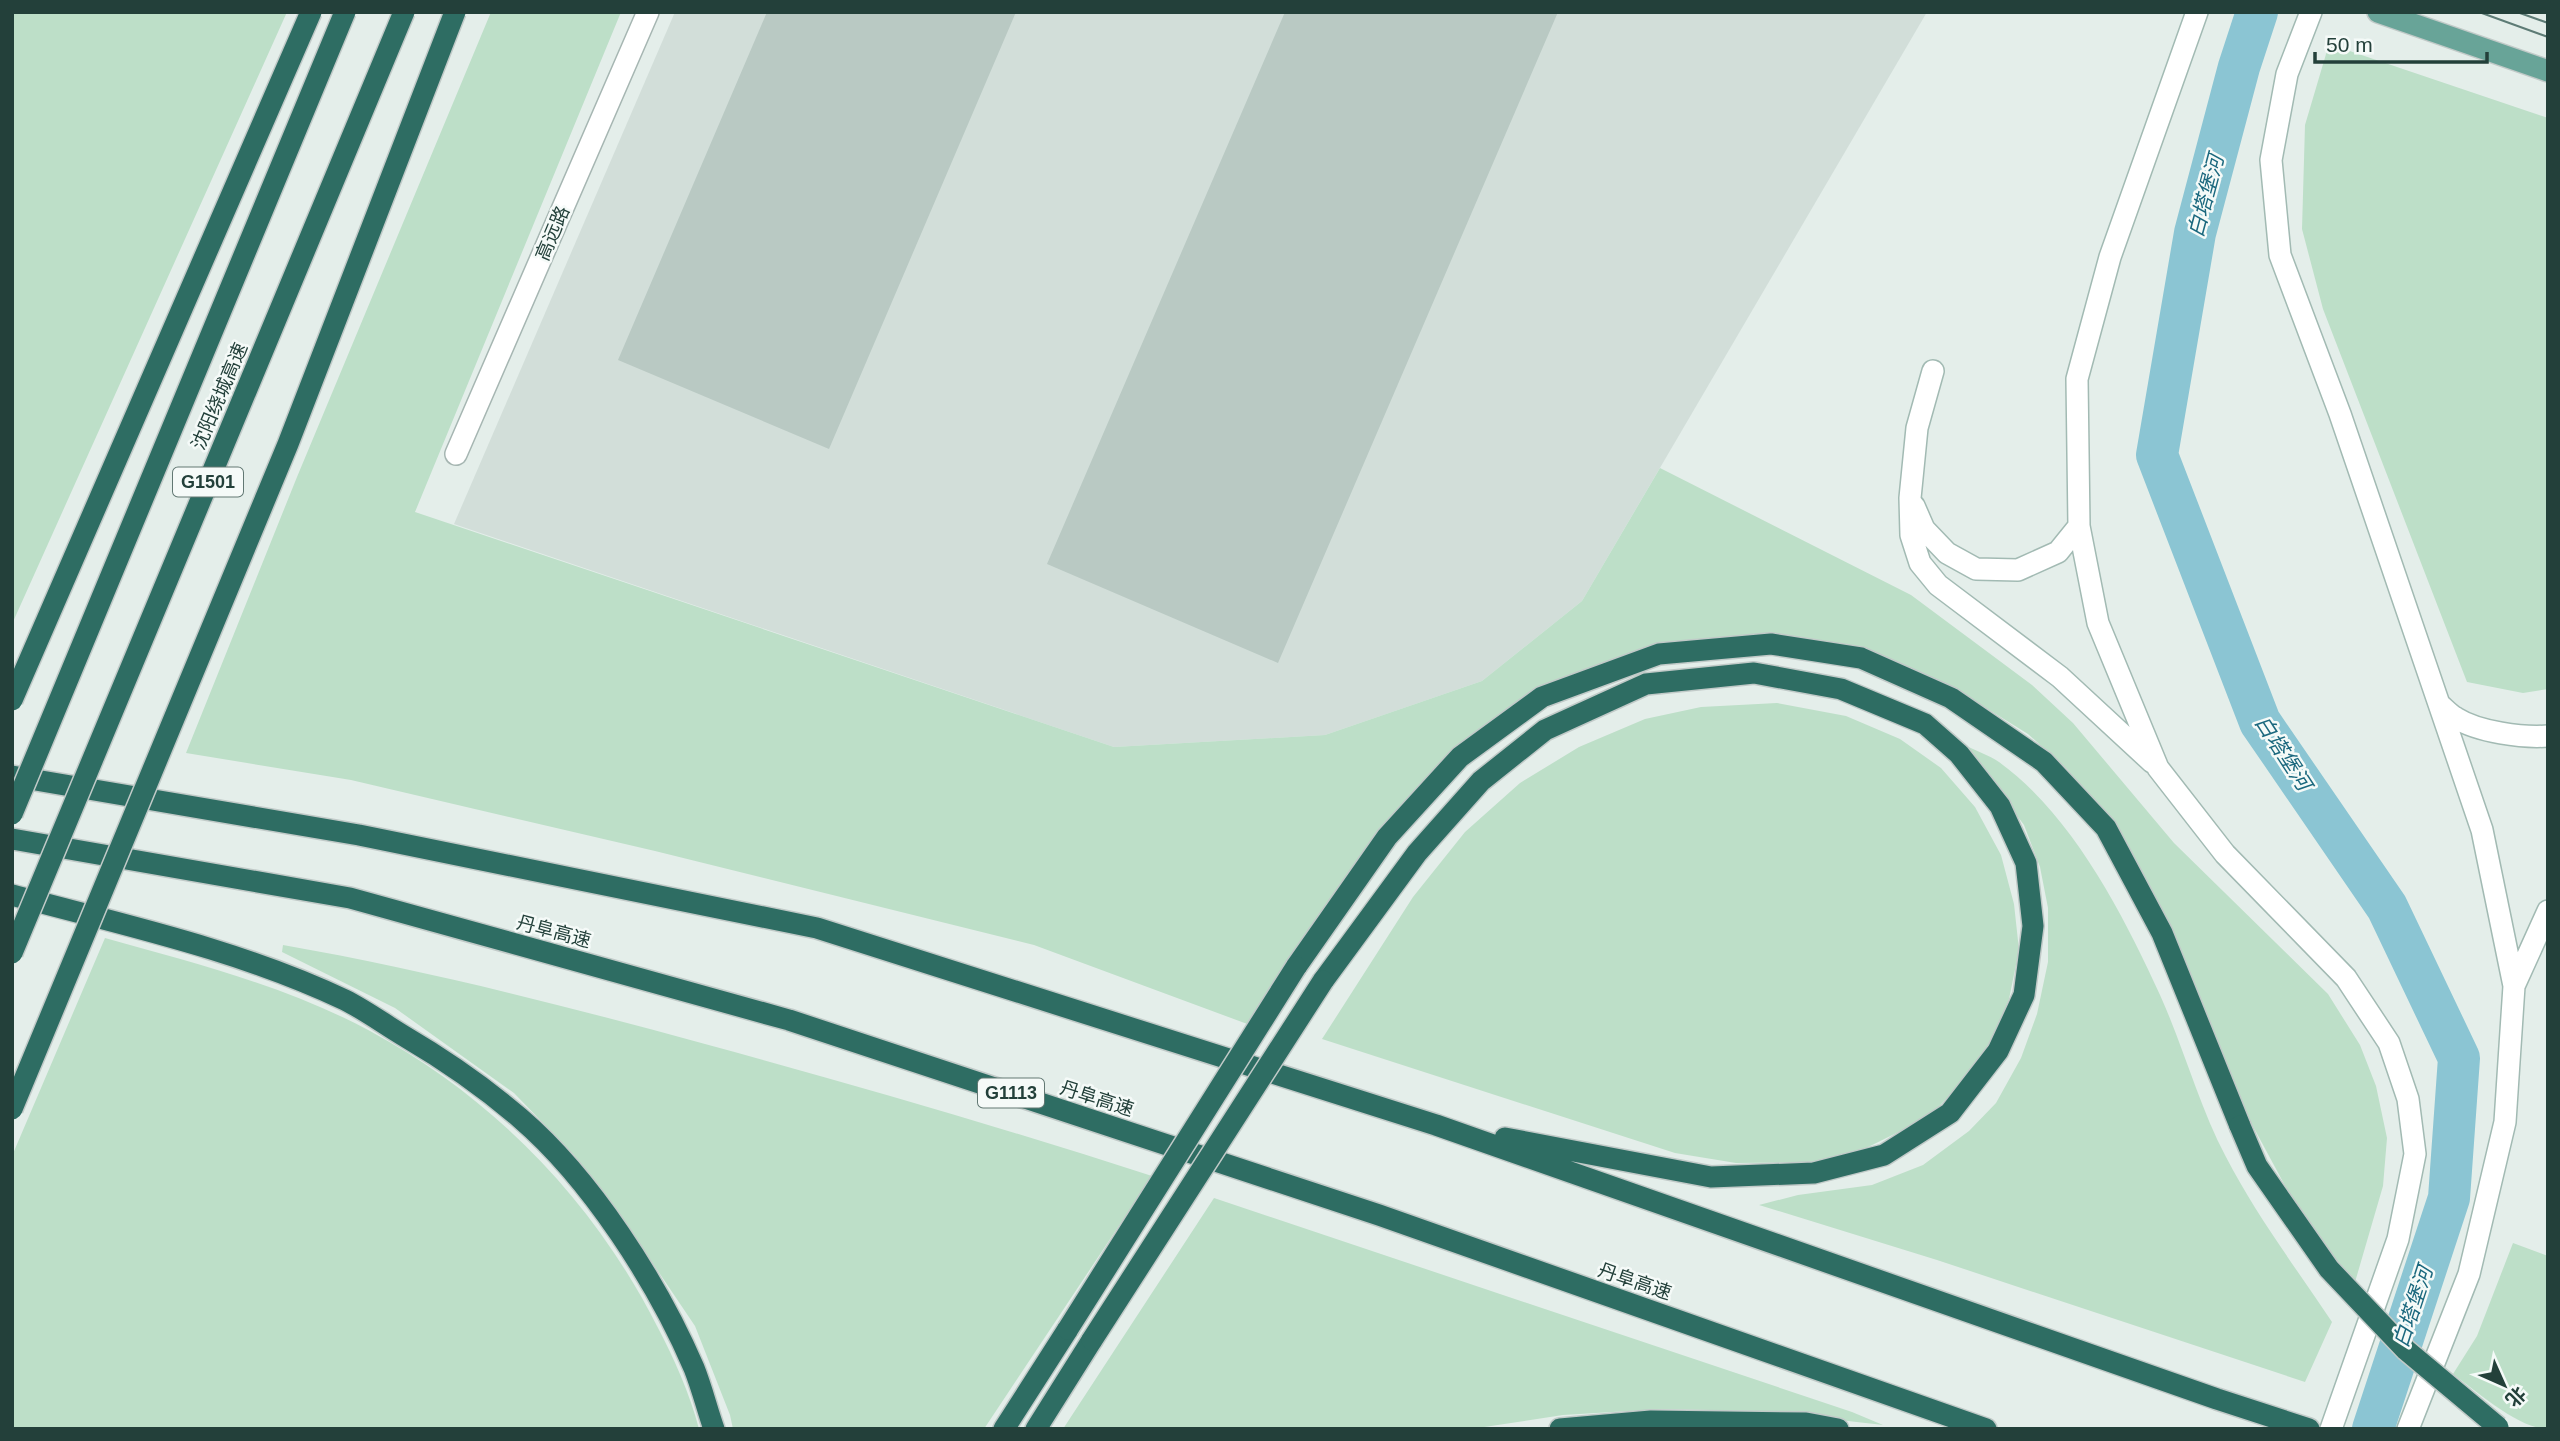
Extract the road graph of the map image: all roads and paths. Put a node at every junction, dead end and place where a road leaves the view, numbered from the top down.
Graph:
1 (311, 12) edge
2 (345, 12) edge
3 (404, 12) edge
4 (455, 12) edge
5 (648, 12) edge
6 (2197, 12) edge
7 (2311, 12) edge
8 (2378, 12) edge
9 (2548, 71) edge
10 (1933, 371) dead end
11 (456, 454) dead end
12 (1910, 498) junction
13 (2079, 526) junction
14 (12, 700) edge
15 (2439, 704) junction
16 (2548, 736) edge
17 (2158, 768) junction
18 (12, 776) edge
19 (12, 814) edge
20 (12, 839) edge
21 (12, 895) edge
22 (2548, 911) edge
23 (12, 953) edge
24 (2514, 986) junction
25 (12, 1109) edge
26 (1436, 1125) junction
27 (2500, 1428) edge
28 (714, 1429) edge
29 (1004, 1429) edge
30 (1036, 1429) edge
31 (1560, 1429) edge
32 (1839, 1429) edge
33 (1986, 1429) edge
34 (2309, 1429) edge
35 (2331, 1429) edge
36 (2408, 1429) edge

1 - 14 highway, bridge
2 - 19 highway, bridge
3 - 23 highway, 沈阳绕城高速 / G1501, bridge
4 - 25 highway, bridge
5 - 11 main road, 高远路
6 - 13 main road
7 - 15 main road
8 - 9 main road
10 - 12 main road
12 - 13 main road
12 - 17 main road
13 - 17 main road
15 - 16 main road
15 - 24 main road
17 - 35 main road
18 - 26 highway
20 - 33 highway, 丹阜高速 / G1113
21 - 28 highway
22 - 24 main road
24 - 36 main road
26 - 30 highway, bridge
26 - 34 highway
27 - 29 highway, bridge
31 - 32 highway

